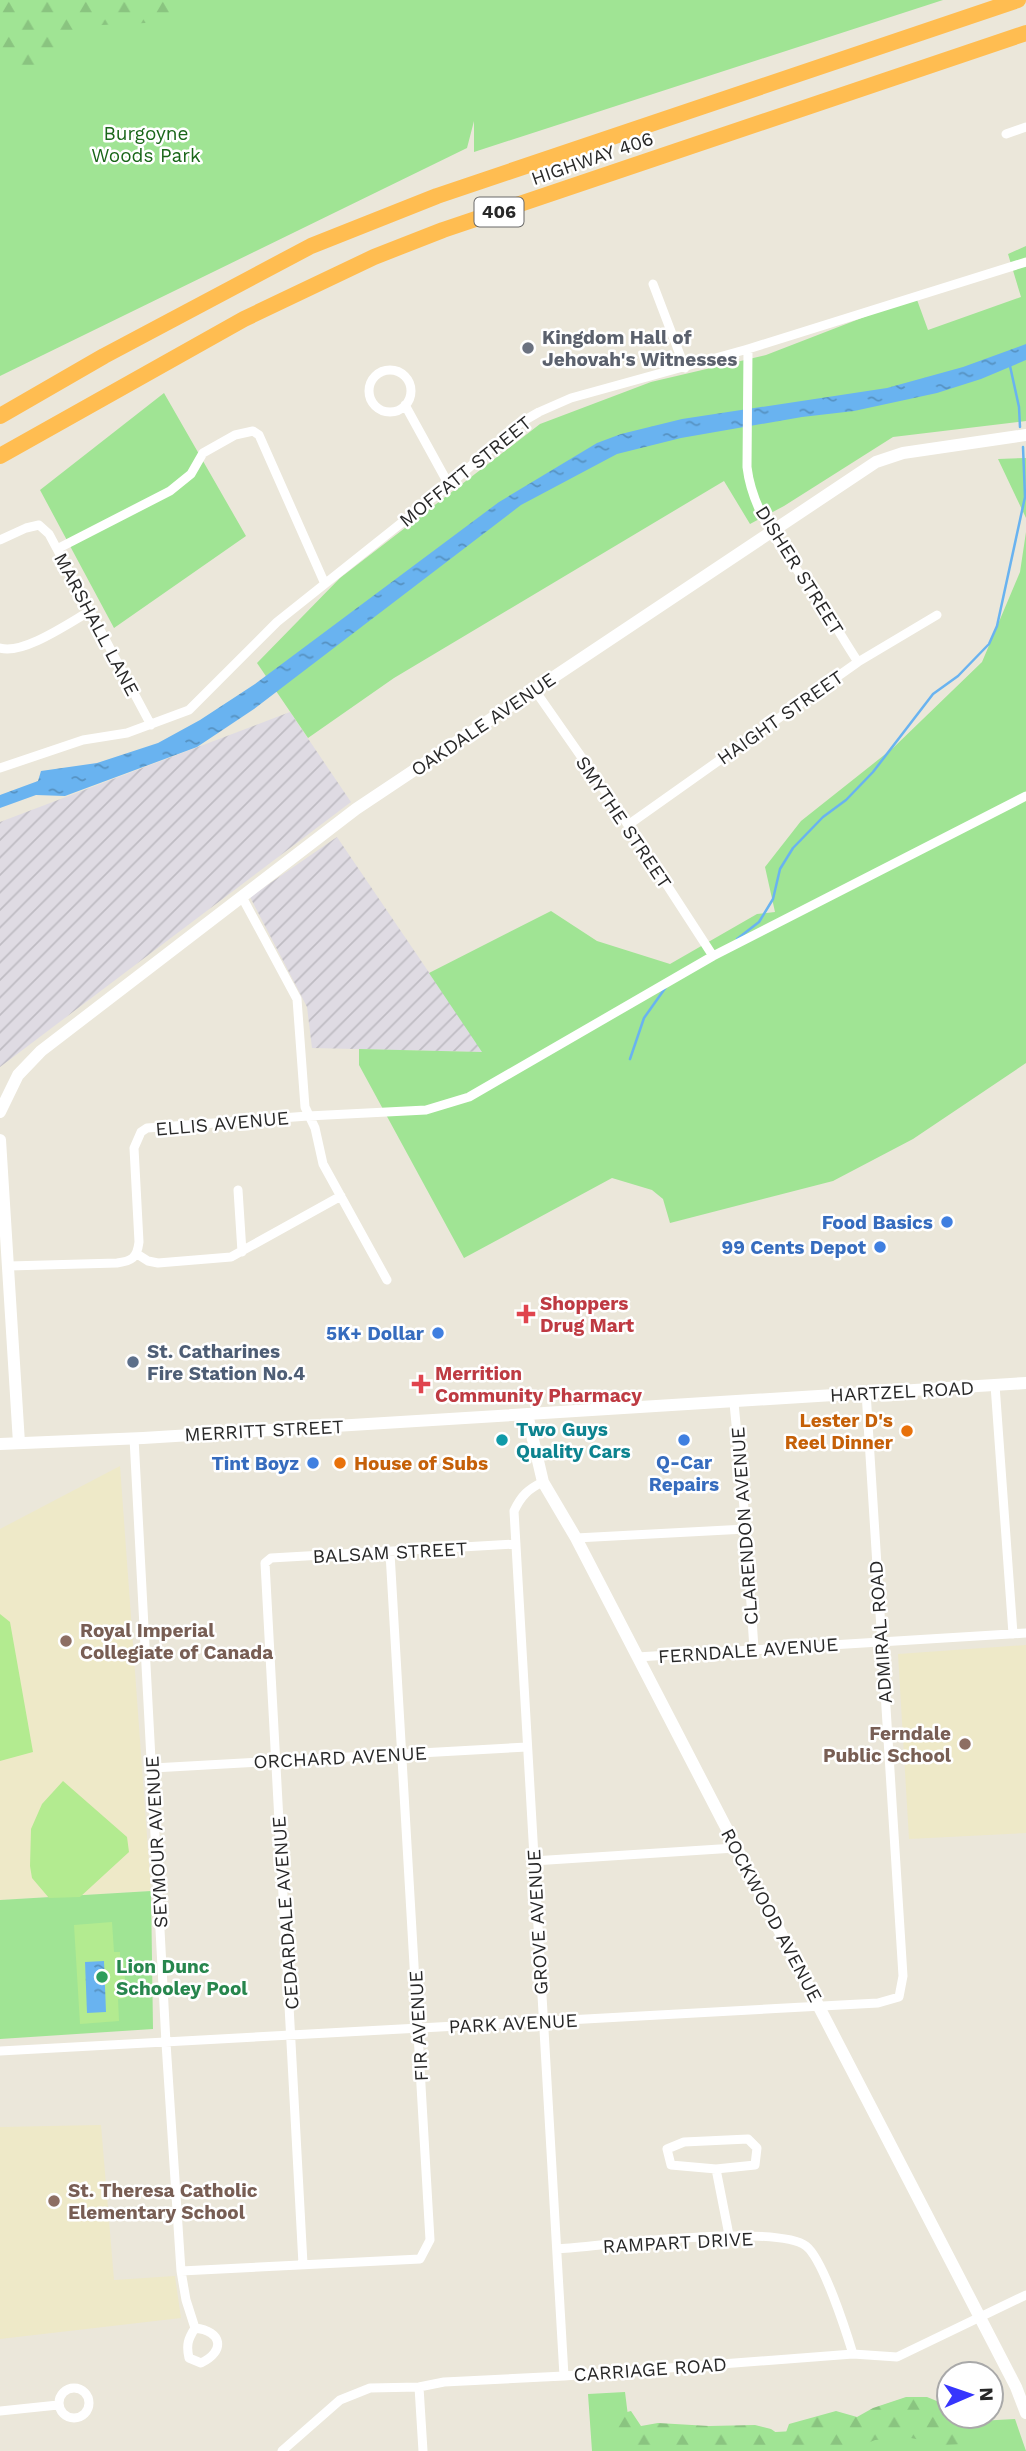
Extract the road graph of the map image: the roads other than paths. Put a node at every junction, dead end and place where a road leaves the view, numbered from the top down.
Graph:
1 (1017, 0) edge
2 (1026, 33) edge
3 (1026, 127) edge
4 (1006, 134) dead end
5 (1026, 261) edge
6 (653, 284) dead end
7 (748, 349) junction
8 (685, 368) junction
9 (405, 405) junction
10 (0, 416) edge
11 (1026, 435) edge
12 (0, 456) edge
13 (449, 485) junction
14 (772, 533) junction
15 (0, 540) edge
16 (57, 549) junction
17 (325, 584) junction
18 (90, 611) junction
19 (937, 615) dead end
20 (0, 648) edge
21 (858, 662) junction
22 (534, 690) junction
23 (151, 726) junction
24 (0, 768) edge
25 (1026, 796) edge
26 (628, 825) junction
27 (242, 897) junction
28 (713, 956) junction
29 (0, 1112) edge
30 (308, 1116) junction
31 (0, 1140) edge
32 (238, 1191) dead end
33 (341, 1196) junction
34 (242, 1252) junction
35 (137, 1254) junction
36 (9, 1266) junction
37 (387, 1280) dead end
38 (1026, 1383) edge
39 (995, 1385) junction
40 (866, 1392) junction
41 (734, 1403) junction
42 (527, 1415) junction
43 (134, 1438) junction
44 (19, 1443) junction
45 (0, 1444) edge
46 (543, 1482) junction
47 (746, 1529) junction
48 (576, 1538) junction
49 (516, 1544) junction
50 (390, 1553) junction
51 (265, 1563) joint
52 (1026, 1633) edge
53 (1013, 1634) junction
54 (880, 1641) junction
55 (754, 1650) junction
56 (637, 1657) junction
57 (527, 1747) junction
58 (402, 1753) junction
59 (275, 1761) junction
60 (153, 1768) junction
61 (735, 1848) junction
62 (533, 1861) junction
63 (899, 1997) joint
64 (819, 2007) junction
65 (542, 2022) junction
66 (418, 2028) junction
67 (293, 2035) junction
68 (166, 2043) junction
69 (0, 2050) edge
70 (716, 2169) junction
71 (729, 2235) junction
72 (557, 2249) junction
73 (303, 2264) junction
74 (181, 2271) junction
75 (1026, 2295) edge
76 (980, 2319) junction
77 (195, 2328) dead end
78 (853, 2354) junction
79 (564, 2376) junction
80 (418, 2386) junction
81 (58, 2405) dead end
82 (0, 2411) edge
83 (1026, 2413) edge
84 (282, 2451) edge
85 (423, 2451) edge

1 - 10 highway, HIGHWAY 406 / 406
2 - 12 highway, HIGHWAY 406 / 406
3 - 4 street
5 - 7 street, MOFFATT STREET
6 - 8 street
7 - 8 street, MOFFATT STREET
7 - 14 street, DISHER STREET
8 - 13 street, MOFFATT STREET
9 - 9 street
9 - 13 street
11 - 14 street, OAKDALE AVENUE
13 - 17 street, MOFFATT STREET
14 - 21 street, DISHER STREET
14 - 22 street, OAKDALE AVENUE
15 - 16 street, MARSHALL LANE
16 - 17 street
16 - 18 street, MARSHALL LANE
17 - 23 street, MOFFATT STREET
18 - 20 street
18 - 23 street, MARSHALL LANE
19 - 21 street, HAIGHT STREET
21 - 26 street, HAIGHT STREET
22 - 26 street, SMYTHE STREET
22 - 27 street, OAKDALE AVENUE
23 - 24 street, MOFFATT STREET
25 - 28 street
26 - 28 street, SMYTHE STREET
27 - 29 street, OAKDALE AVENUE
27 - 30 street
28 - 30 street
30 - 33 street
30 - 35 street, ELLIS AVENUE
31 - 36 street
32 - 34 street
33 - 34 street
33 - 37 street
34 - 35 street
35 - 36 street
36 - 44 street
38 - 39 street, HARTZEL ROAD
39 - 40 street, HARTZEL ROAD
39 - 53 street
40 - 41 street, HARTZEL ROAD
40 - 54 street, ADMIRAL ROAD
41 - 42 street, HARTZEL ROAD
41 - 47 street, CLARENDON AVENUE
42 - 43 street, MERRITT STREET
42 - 46 street, ROCKWOOD AVENUE
43 - 44 street, MERRITT STREET
43 - 60 street, SEYMOUR AVENUE
44 - 45 street, MERRITT STREET
46 - 48 street, ROCKWOOD AVENUE
46 - 49 street, GROVE AVENUE
47 - 48 street
47 - 55 street, CLARENDON AVENUE
48 - 56 street, ROCKWOOD AVENUE
49 - 50 street, BALSAM STREET
49 - 57 street, GROVE AVENUE
50 - 51 street, BALSAM STREET
50 - 58 street, FIR AVENUE
51 - 59 street, CEDARDALE AVENUE
52 - 53 street, FERNDALE AVENUE
53 - 54 street, FERNDALE AVENUE
54 - 55 street, FERNDALE AVENUE
54 - 63 street, ADMIRAL ROAD
55 - 56 street, FERNDALE AVENUE
56 - 61 street, ROCKWOOD AVENUE
57 - 58 street, ORCHARD AVENUE
57 - 62 street, GROVE AVENUE
58 - 59 street, ORCHARD AVENUE
58 - 66 street, FIR AVENUE
59 - 60 street, ORCHARD AVENUE
59 - 67 street, CEDARDALE AVENUE
60 - 68 street, SEYMOUR AVENUE
61 - 62 street
61 - 64 street, ROCKWOOD AVENUE
62 - 65 street, GROVE AVENUE
63 - 64 street, PARK AVENUE
64 - 65 street, PARK AVENUE
64 - 76 street, ROCKWOOD AVENUE
65 - 66 street, PARK AVENUE
65 - 72 street, GROVE AVENUE
66 - 67 street, PARK AVENUE
66 - 73 street, FIR AVENUE
67 - 68 street, PARK AVENUE
67 - 73 street, CEDARDALE AVENUE
68 - 69 street, PARK AVENUE
68 - 74 street, SEYMOUR AVENUE
70 - 70 street
70 - 71 street
71 - 72 street, RAMPART DRIVE
71 - 78 street, RAMPART DRIVE
72 - 79 street, GROVE AVENUE
73 - 74 street, FIR AVENUE
74 - 77 street, SEYMOUR AVENUE
75 - 76 street, CARRIAGE ROAD
76 - 78 street, CARRIAGE ROAD
76 - 83 street, ROCKWOOD AVENUE
78 - 79 street, CARRIAGE ROAD
79 - 80 street, CARRIAGE ROAD
80 - 84 street, CARRIAGE ROAD
80 - 85 street
81 - 82 street

